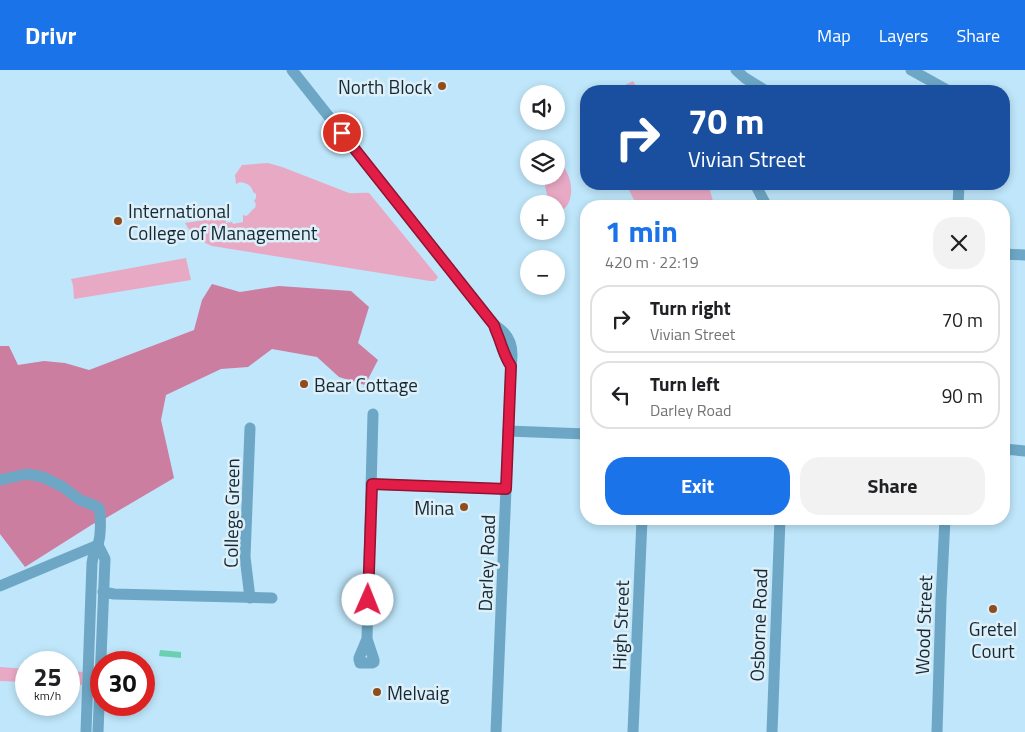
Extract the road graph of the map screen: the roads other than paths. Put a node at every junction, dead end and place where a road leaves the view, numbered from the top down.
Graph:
1 (292, 70) edge
2 (736, 70) edge
3 (911, 70) edge
4 (757, 85) edge
5 (938, 85) edge
6 (1010, 254) edge
7 (1025, 255) edge
8 (373, 414) dead end
9 (250, 428) dead end
10 (508, 431) junction
11 (580, 434) edge
12 (1010, 450) edge
13 (1025, 450) edge
14 (0, 480) edge
15 (372, 484) junction
16 (506, 489) junction
17 (642, 525) edge
18 (780, 525) edge
19 (945, 525) edge
20 (98, 545) junction
21 (0, 586) edge
22 (103, 592) junction
23 (250, 598) junction
24 (272, 598) dead end
25 (367, 638) dead end
26 (86, 732) edge
27 (98, 732) edge
28 (496, 732) edge
29 (633, 732) edge
30 (772, 732) edge
31 (937, 732) edge

1 - 10 street, Darley Road
2 - 4 street
3 - 5 street
6 - 7 street
8 - 15 street
9 - 23 street, College Green
10 - 11 street
10 - 16 street, Darley Road
12 - 13 street
14 - 20 street
15 - 16 street
15 - 25 street
16 - 28 street, Darley Road
17 - 29 street, High Street
18 - 30 street, Osborne Road
19 - 31 street, Wood Street
20 - 21 street
20 - 22 street
20 - 26 street
22 - 23 street
22 - 27 street
23 - 24 street

